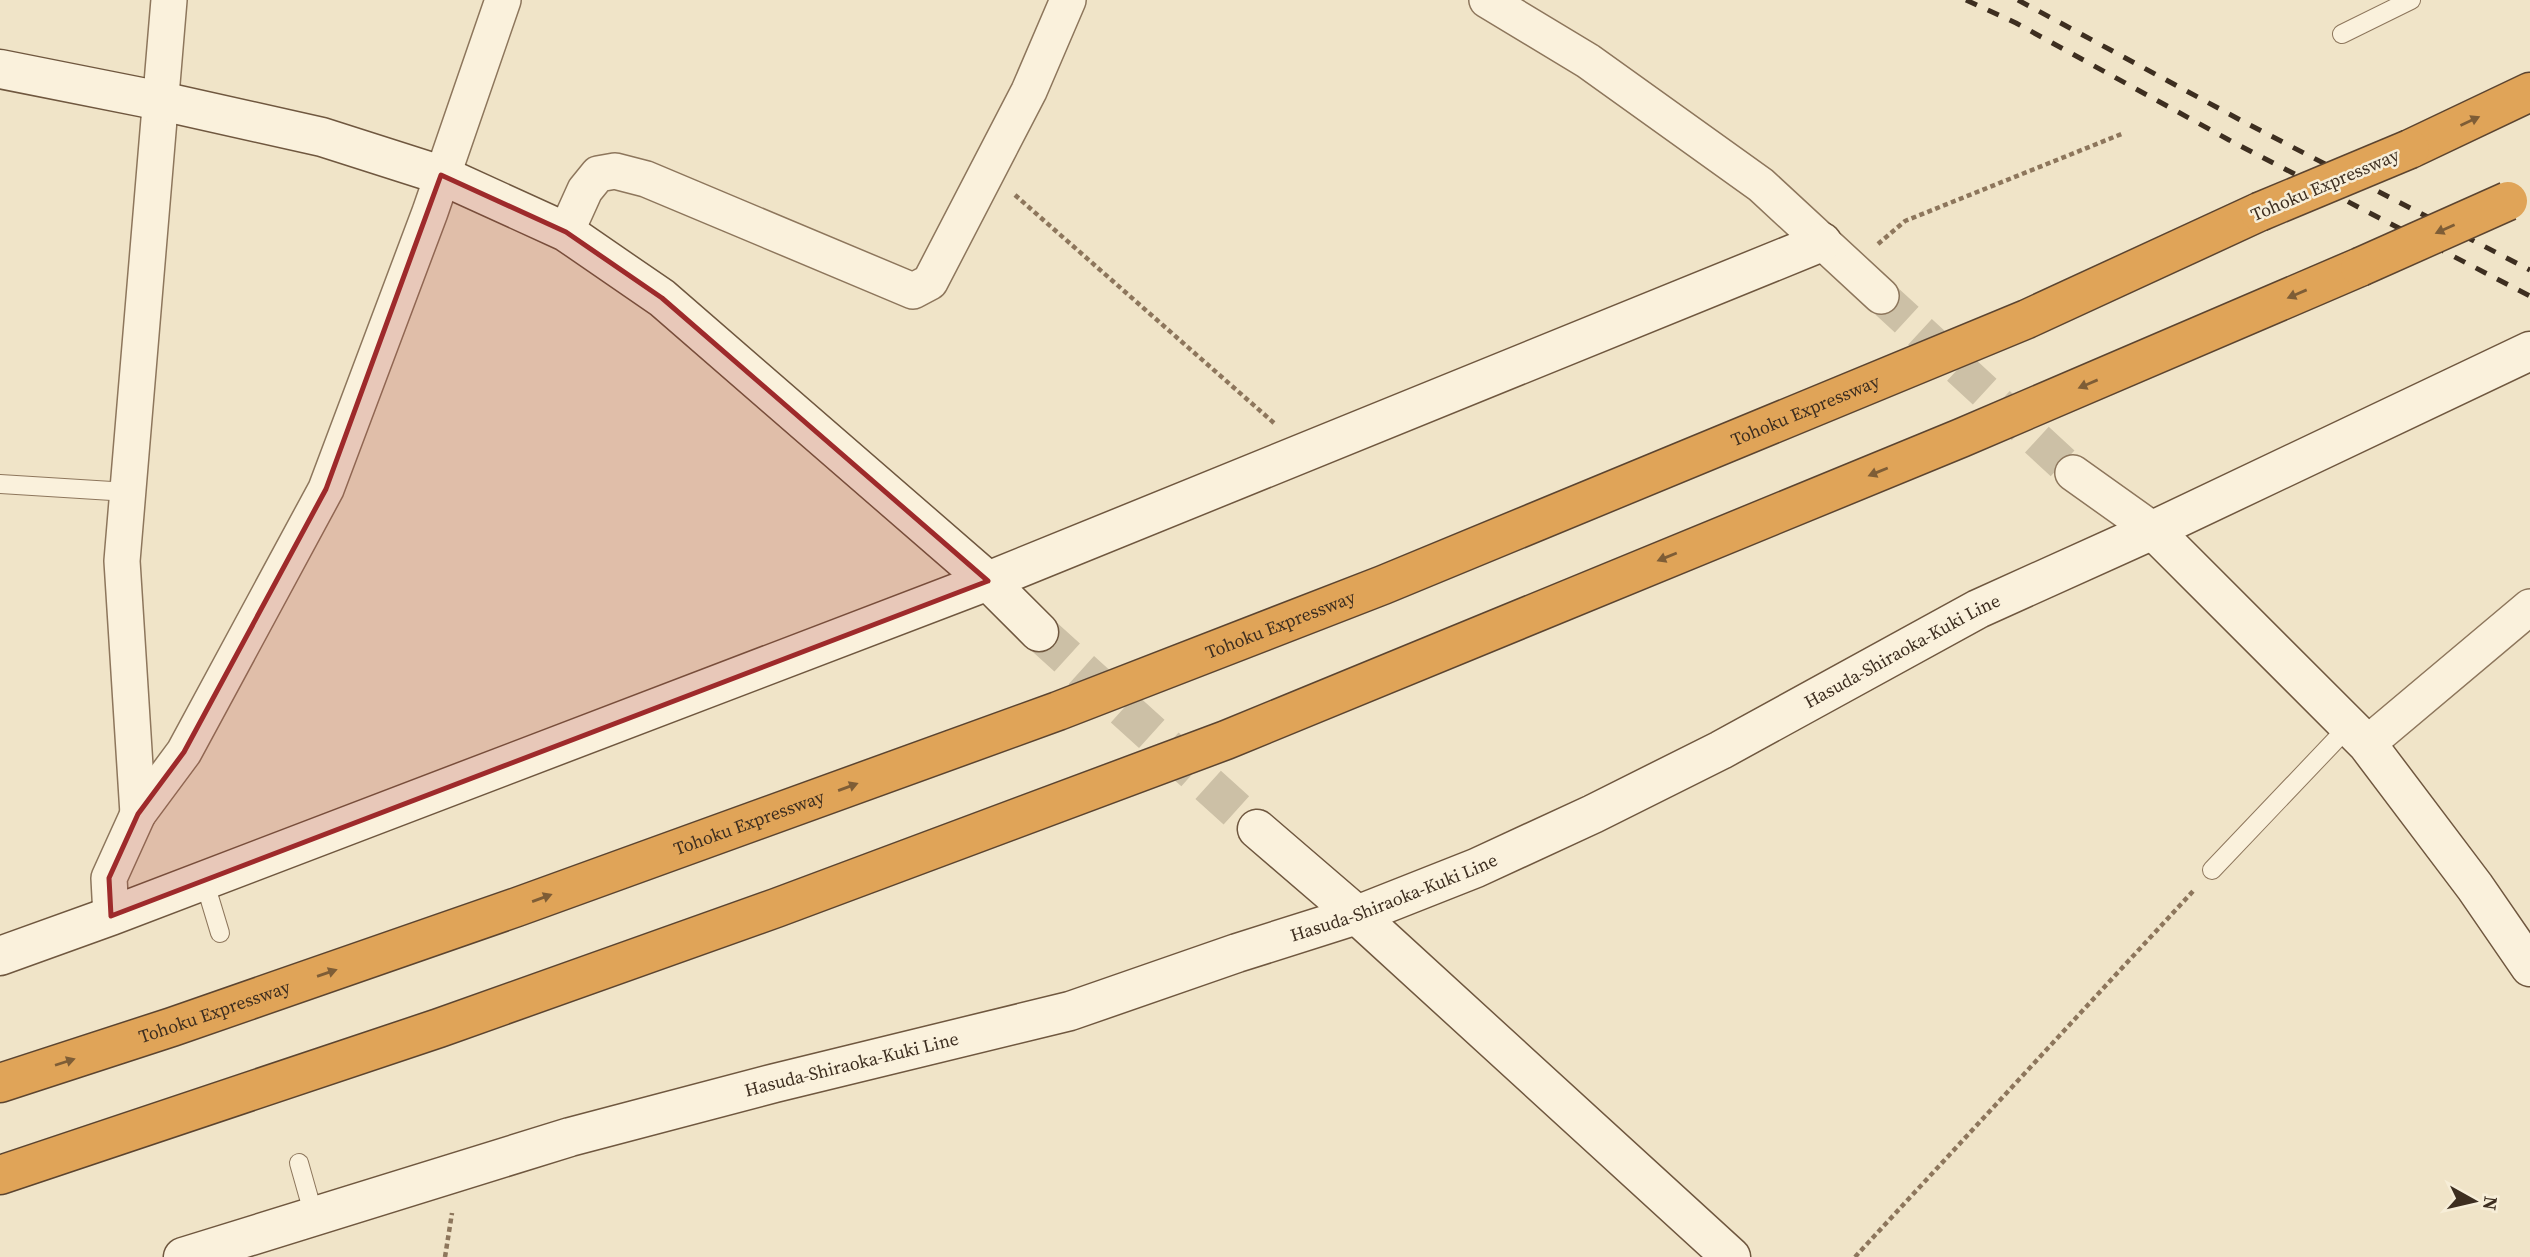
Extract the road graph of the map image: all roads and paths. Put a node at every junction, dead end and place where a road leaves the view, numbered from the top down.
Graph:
1 (169, 0) edge
2 (503, 0) edge
3 (1068, 0) edge
4 (1487, 0) edge
5 (2411, 0) edge
6 (2343, 34) dead end
7 (0, 69) edge
8 (2530, 92) edge
9 (160, 101) junction
10 (2124, 133) dead end
11 (988, 171) junction
12 (441, 175) junction
13 (2519, 196) edge
14 (566, 232) junction
15 (1822, 242) junction
16 (1852, 268) junction
17 (1881, 296) tunnel mouth
18 (2530, 351) edge
19 (1306, 451) junction
20 (2073, 473) tunnel mouth
21 (0, 484) edge
22 (128, 492) junction
23 (2153, 530) junction
24 (988, 581) junction
25 (2530, 607) edge
26 (1039, 632) tunnel mouth
27 (2358, 735) junction
28 (138, 814) junction
29 (1257, 829) tunnel mouth
30 (2212, 870) joint
31 (204, 880) junction
32 (1357, 915) junction
33 (111, 916) junction
34 (220, 933) dead end
35 (0, 957) edge
36 (2530, 967) edge
37 (0, 1083) edge
38 (299, 1163) dead end
39 (0, 1175) edge
40 (314, 1216) junction
41 (183, 1257) edge
42 (1731, 1257) edge
43 (1855, 1257) edge

1 - 9 street
2 - 12 street
3 - 11 street
4 - 15 street
5 - 6 lane
7 - 9 street
37 -> 8 highway, Tohoku Expressway, bridge
9 - 12 street
9 - 22 street
10 - 16 path
11 - 14 street
11 - 19 path
12 - 14 street
12 - 28 street
13 -> 39 highway, bridge
14 - 24 street
15 - 16 street
15 - 19 street
16 - 17 street
18 - 23 street, Hasuda-Shiraoka-Kuki Line
19 - 24 street
20 - 23 street
21 - 22 lane
22 - 28 street
23 - 27 street
23 - 32 street, Hasuda-Shiraoka-Kuki Line
24 - 26 street
24 - 31 street
25 - 27 street
27 - 30 lane
27 - 36 street
28 - 33 street
29 - 32 street
30 - 43 path
31 - 33 street
31 - 34 lane
32 - 40 street, Hasuda-Shiraoka-Kuki Line
32 - 42 street
33 - 35 street
38 - 40 lane
40 - 41 street, Hasuda-Shiraoka-Kuki Line

